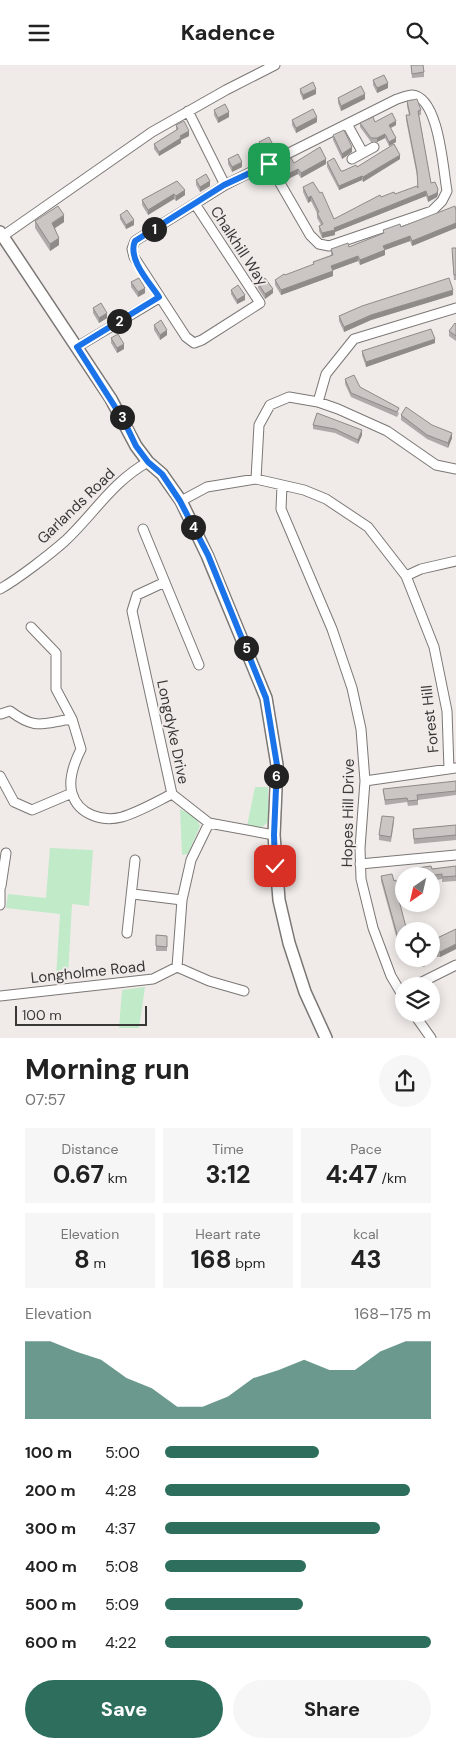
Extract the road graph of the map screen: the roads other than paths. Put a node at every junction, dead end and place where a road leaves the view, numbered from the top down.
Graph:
1 (275, 65) edge
2 (188, 111) junction
3 (347, 123) junction
4 (374, 147) dead end
5 (363, 153) junction
6 (352, 159) dead end
7 (269, 164) junction
8 (224, 185) junction
9 (195, 204) junction
10 (2, 234) edge
11 (159, 297) junction
12 (456, 308) edge
13 (77, 347) junction
14 (318, 402) junction
15 (148, 462) junction
16 (456, 469) edge
17 (256, 479) junction
18 (282, 485) junction
19 (180, 501) junction
20 (143, 529) dead end
21 (456, 561) edge
22 (406, 576) junction
23 (165, 582) junction
24 (0, 589) edge
25 (30, 627) dead end
26 (199, 665) dead end
27 (1, 714) edge
28 (72, 719) junction
29 (452, 769) edge
30 (365, 781) junction
31 (1, 782) edge
32 (72, 793) junction
33 (172, 794) junction
34 (209, 823) junction
35 (274, 835) junction
36 (6, 853) dead end
37 (456, 855) edge
38 (135, 860) dead end
39 (360, 864) junction
40 (1, 886) edge
41 (133, 894) junction
42 (182, 900) junction
43 (0, 905) edge
44 (127, 933) dead end
45 (456, 965) edge
46 (177, 967) junction
47 (432, 977) edge
48 (395, 981) edge
49 (244, 991) dead end
50 (0, 996) edge
51 (420, 1022) edge
52 (326, 1038) edge
53 (431, 1038) edge

1 - 2 street
2 - 8 street
2 - 10 street
3 - 5 street
3 - 7 street
3 - 7 street
4 - 5 street
5 - 6 street
7 - 8 street
8 - 9 street
9 - 11 street
9 - 11 street, Chalkhill Way
10 - 13 street
11 - 13 street
12 - 14 street
13 - 15 street
14 - 16 street
14 - 17 street
15 - 19 street
15 - 24 street, Garlands Road
17 - 18 street, Forest Hill
17 - 19 street, Forest Hill
18 - 22 street, Forest Hill
18 - 30 street, Hopes Hill Drive
19 - 35 street
20 - 23 street
21 - 22 street
22 - 29 street, Forest Hill
23 - 26 street
23 - 33 street, Longdyke Drive
25 - 28 street
27 - 28 street
28 - 32 street
29 - 30 street
30 - 39 street, Hopes Hill Drive
31 - 32 street
32 - 33 street
33 - 34 street, Longdyke Drive
34 - 35 street, Longdyke Drive
34 - 42 street
35 - 52 street
36 - 40 street
37 - 39 street
38 - 41 street
39 - 48 street, Hopes Hill Drive
40 - 43 street
41 - 42 street
41 - 44 street
42 - 46 street
45 - 47 street
46 - 49 street
46 - 50 street, Longholme Road
51 - 53 street

